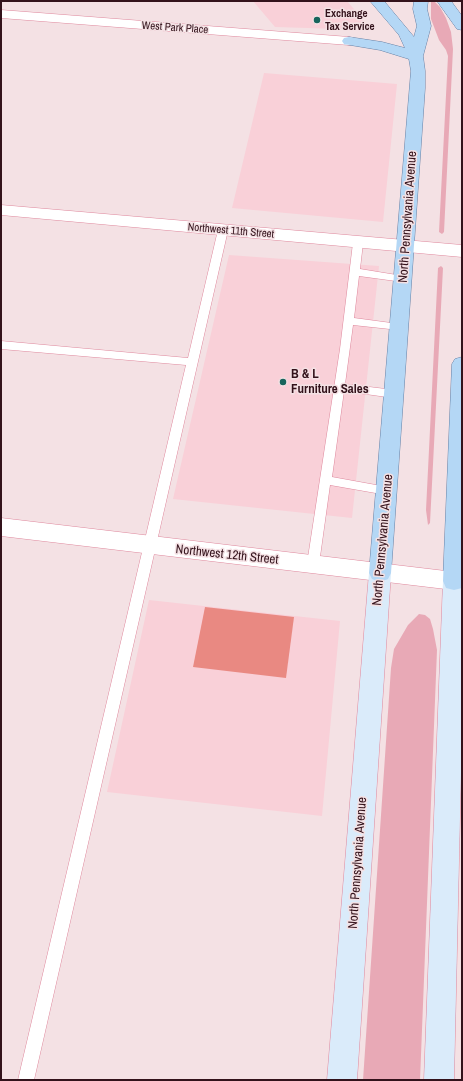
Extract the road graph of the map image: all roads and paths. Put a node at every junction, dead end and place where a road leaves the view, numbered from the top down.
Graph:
1 (421, 1) edge
2 (444, 1) edge
3 (382, 6) edge
4 (1, 14) edge
5 (462, 26) edge
6 (349, 41) junction
7 (416, 56) junction
8 (1, 210) edge
9 (223, 230) junction
10 (358, 242) junction
11 (405, 247) junction
12 (462, 251) edge
13 (355, 272) junction
14 (403, 279) junction
15 (348, 321) junction
16 (399, 327) junction
17 (1, 344) edge
18 (193, 362) junction
19 (462, 364) edge
20 (340, 387) junction
21 (394, 394) junction
22 (326, 480) junction
23 (387, 491) junction
24 (1, 527) edge
25 (149, 546) junction
26 (313, 564) junction
27 (380, 573) junction
28 (459, 583) edge
29 (26, 1080) edge
30 (342, 1080) edge
31 (439, 1080) edge

1 - 7 main road, North Pennsylvania Avenue
2 - 5 main road
3 - 6 main road
3 - 7 main road
4 - 6 street, West Park Place
6 - 7 main road
7 - 11 main road, North Pennsylvania Avenue
8 - 9 street, Northwest 11th Street
9 - 10 street, Northwest 11th Street
9 - 18 lane
10 - 11 street, Northwest 11th Street
10 - 13 lane
11 - 12 street, Northwest 11th Street
11 - 14 main road, North Pennsylvania Avenue
13 - 14 lane
13 - 15 lane
14 - 16 main road, North Pennsylvania Avenue
15 - 16 lane
15 - 20 lane
16 - 21 main road, North Pennsylvania Avenue
17 - 18 lane
18 - 25 lane
19 - 28 main road
20 - 21 lane
20 - 22 lane
21 - 23 main road, North Pennsylvania Avenue
22 - 23 lane
22 - 26 lane
23 - 27 main road, North Pennsylvania Avenue
24 - 25 street, Northwest 12th Street
25 - 26 street, Northwest 12th Street
25 - 29 lane
26 - 27 street, Northwest 12th Street
27 - 28 street, Northwest 12th Street
27 - 30 main road, North Pennsylvania Avenue
28 - 31 main road

